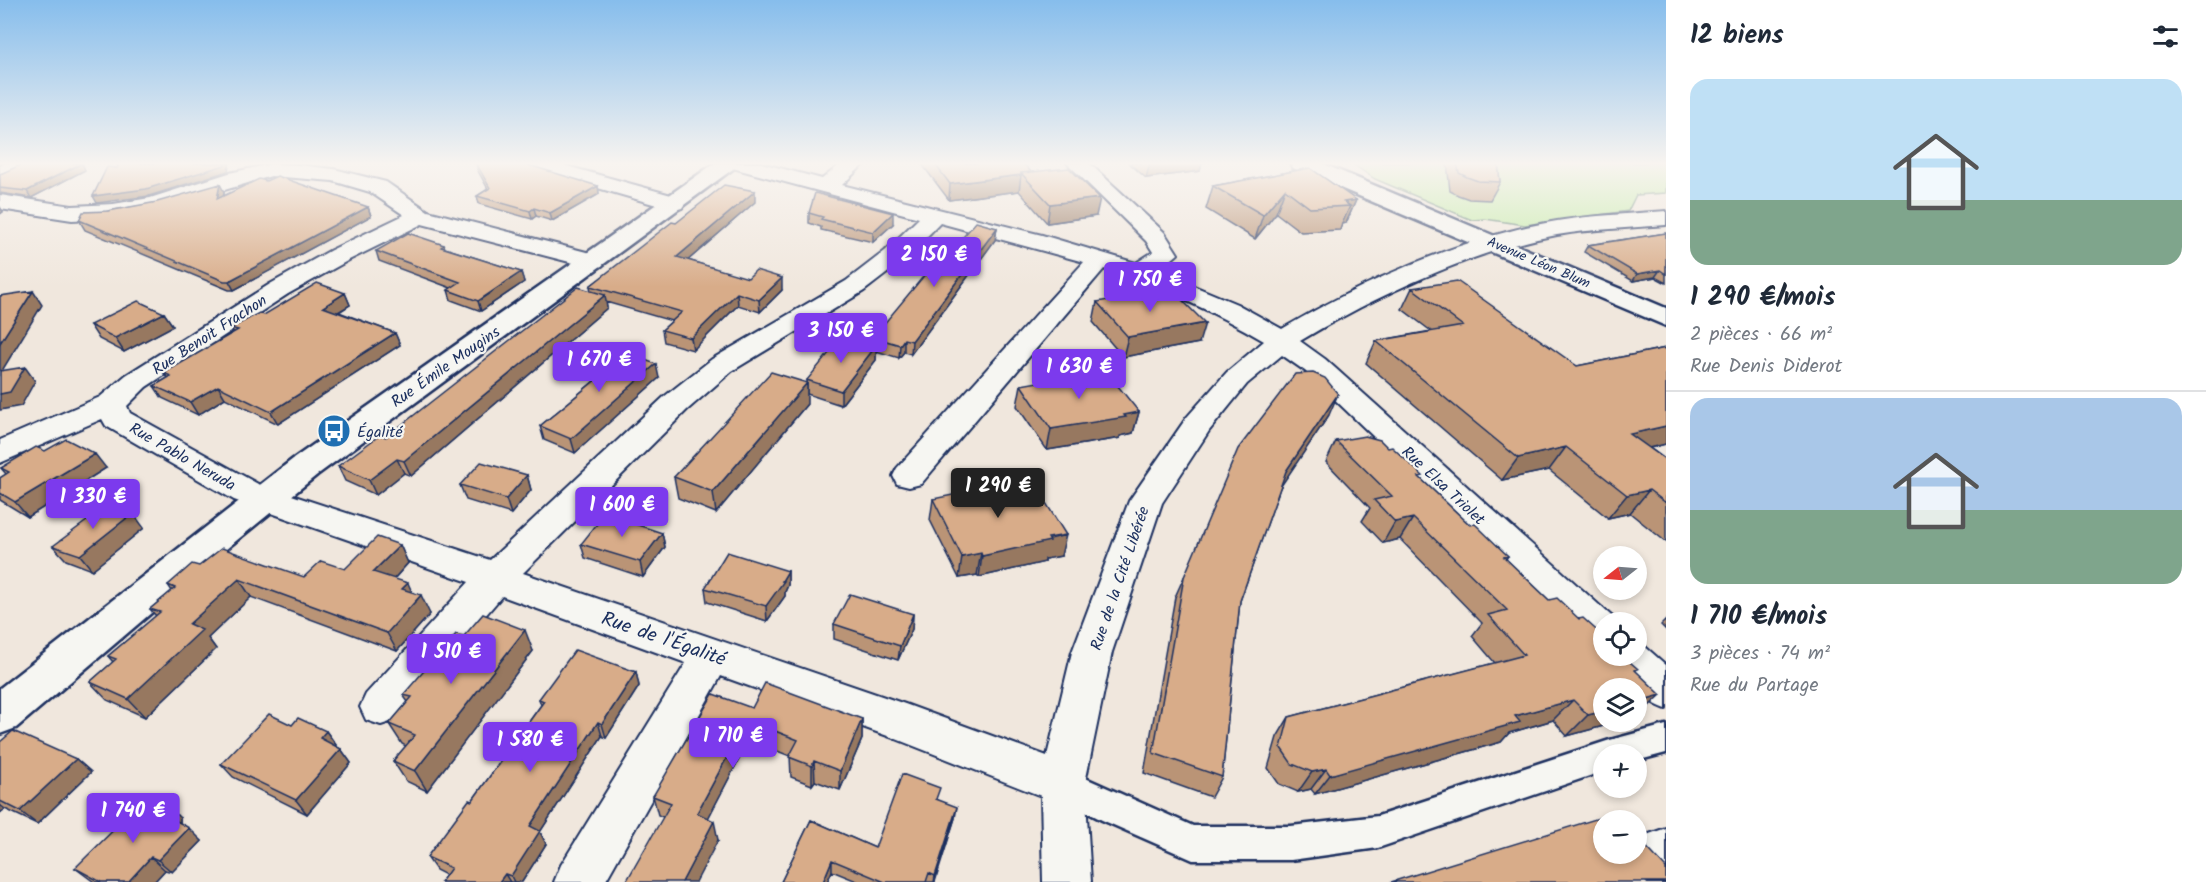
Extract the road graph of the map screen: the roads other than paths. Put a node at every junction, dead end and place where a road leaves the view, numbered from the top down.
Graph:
1 (14, 204) edge
2 (152, 204) edge
3 (403, 204) edge
4 (672, 204) edge
5 (893, 204) edge
6 (1121, 204) edge
7 (1403, 204) edge
8 (935, 215) junction
9 (420, 216) junction
10 (1666, 218) edge
11 (1494, 243) junction
12 (1100, 259) junction
13 (593, 261) junction
14 (1140, 273) junction
15 (1666, 318) edge
16 (1281, 341) junction
17 (111, 404) junction
18 (0, 452) edge
19 (909, 476) dead end
20 (263, 499) junction
21 (495, 578) junction
22 (1593, 623) edge
23 (714, 654) junction
24 (1639, 666) edge
25 (1666, 691) edge
26 (381, 707) dead end
27 (0, 714) edge
28 (1666, 739) edge
29 (1647, 744) edge
30 (1593, 760) edge
31 (1063, 783) junction
32 (1666, 852) edge
33 (1666, 866) edge
34 (578, 882) edge
35 (1067, 882) edge

1 - 2 street
3 - 9 street
4 - 13 street, Rue Émile Mougins
5 - 8 street, Rue Elsa Triolet
6 - 14 street
7 - 11 street, Avenue Léon Blum
8 - 12 street, Rue Elsa Triolet
8 - 21 street
9 - 13 street
9 - 17 street, Rue Benoit Frachon
10 - 11 street, Rue de la Cité Libérée
11 - 15 street, Avenue Léon Blum
11 - 16 street, Rue de la Cité Libérée
12 - 14 street, Rue Elsa Triolet
12 - 19 street
13 - 20 street, Rue Émile Mougins
14 - 16 street, Rue Elsa Triolet
16 - 22 street, Rue Elsa Triolet
16 - 31 street, Rue de la Cité Libérée
17 - 18 street, Rue Benoit Frachon
17 - 20 street, Rue Pablo Neruda
20 - 21 street, Rue de l'Égalité
20 - 27 street, Rue Émile Mougins
21 - 23 street, Rue de l'Égalité
21 - 26 street
23 - 31 street, Rue de l'Égalité
23 - 34 street
24 - 25 street
28 - 29 street
30 - 31 street
31 - 35 street, Rue de la Cité Libérée
32 - 33 street

